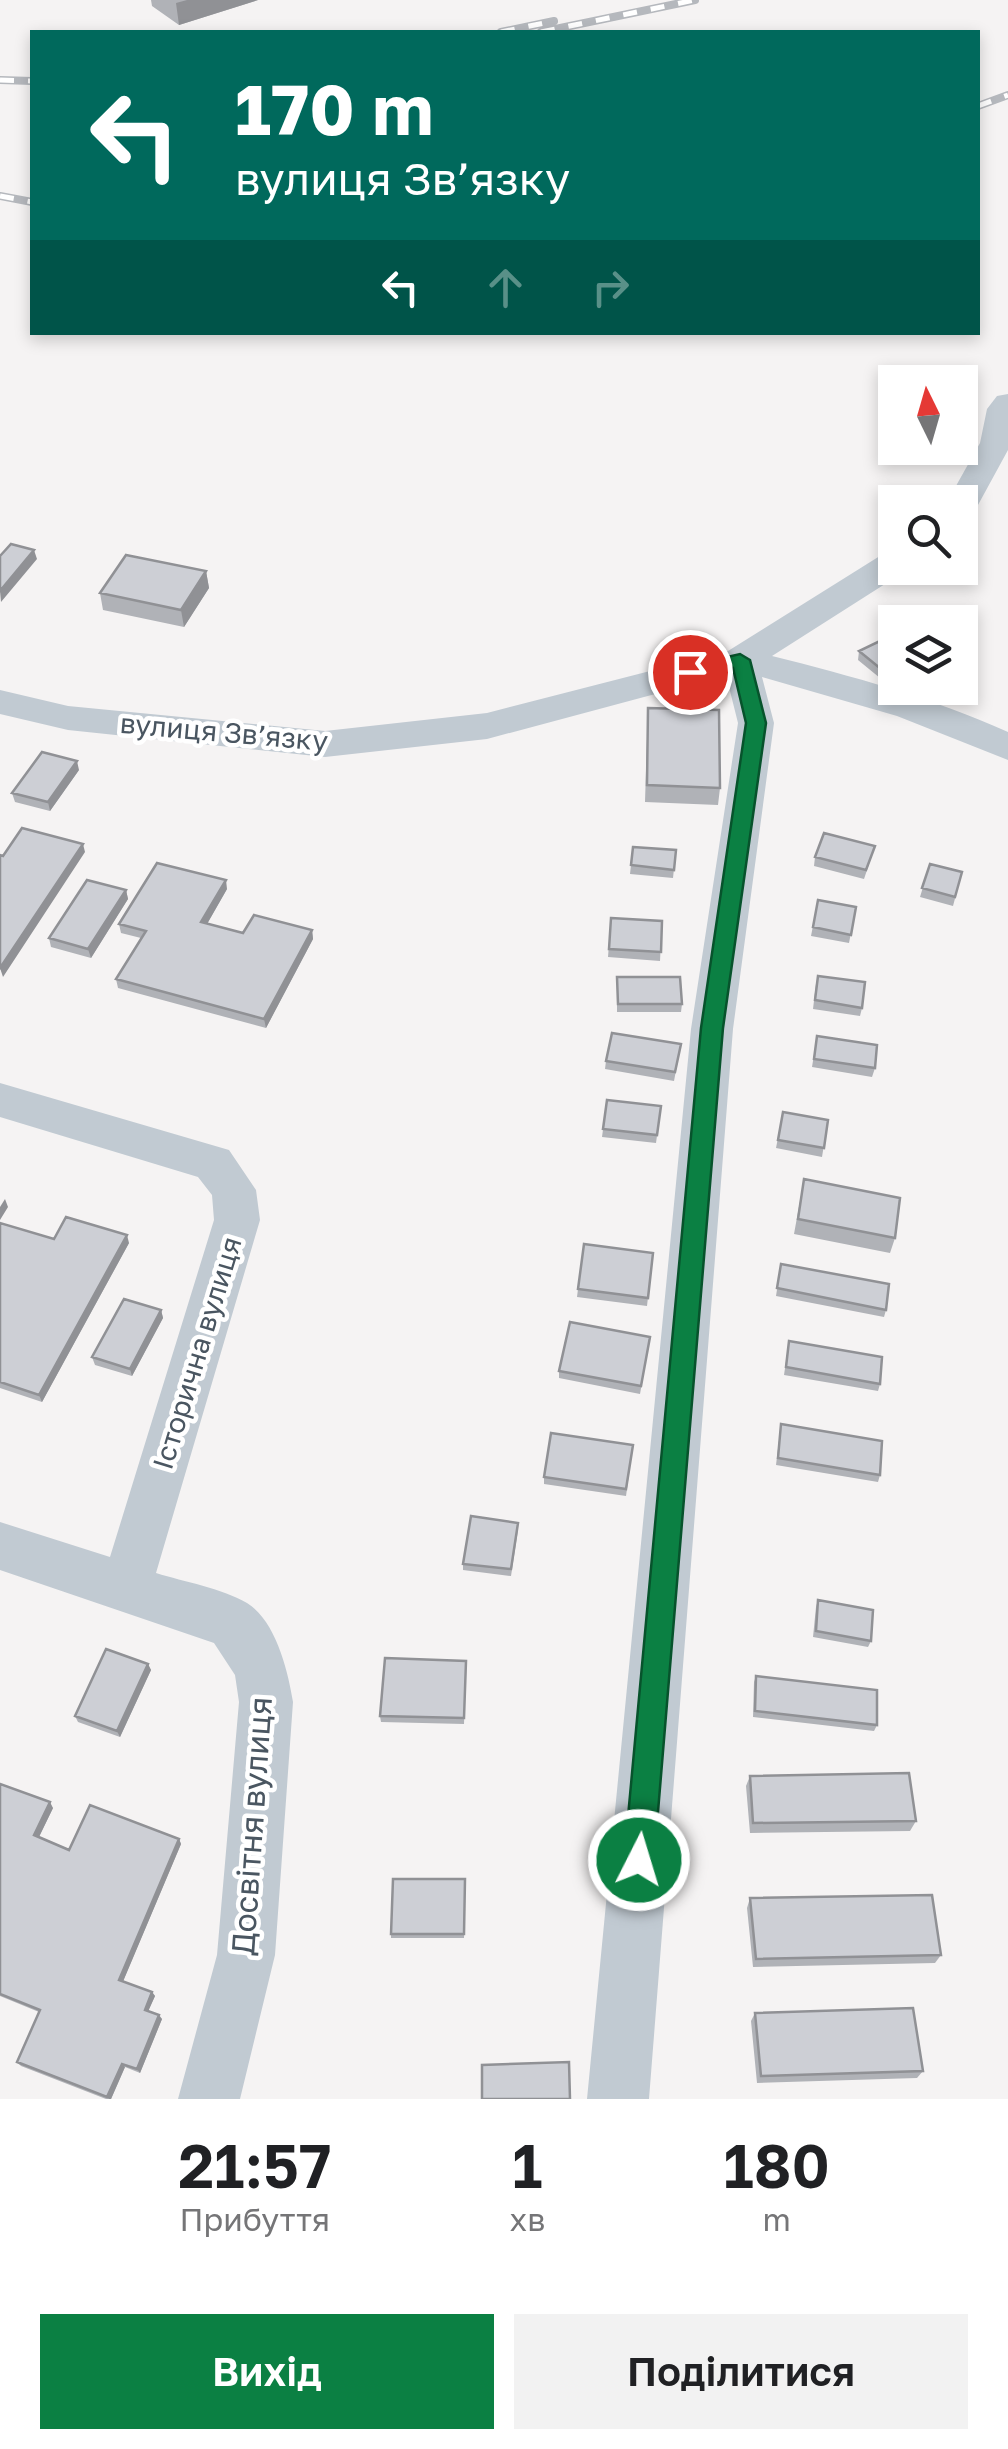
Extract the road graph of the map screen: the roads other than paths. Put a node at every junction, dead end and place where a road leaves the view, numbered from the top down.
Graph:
1 (1008, 403) edge
2 (973, 485) edge
3 (878, 573) edge
4 (740, 660) junction
5 (0, 702) edge
6 (1008, 747) edge
7 (0, 1100) edge
8 (0, 1546) edge
9 (126, 1588) junction
10 (209, 2099) edge
11 (618, 2099) edge

1 - 2 street
3 - 4 street
4 - 5 street, вулиця Звʼязку
4 - 6 street
4 - 11 street
7 - 9 street, Історична вулиця
8 - 9 street, Досвітня вулиця
9 - 10 street, Досвітня вулиця

